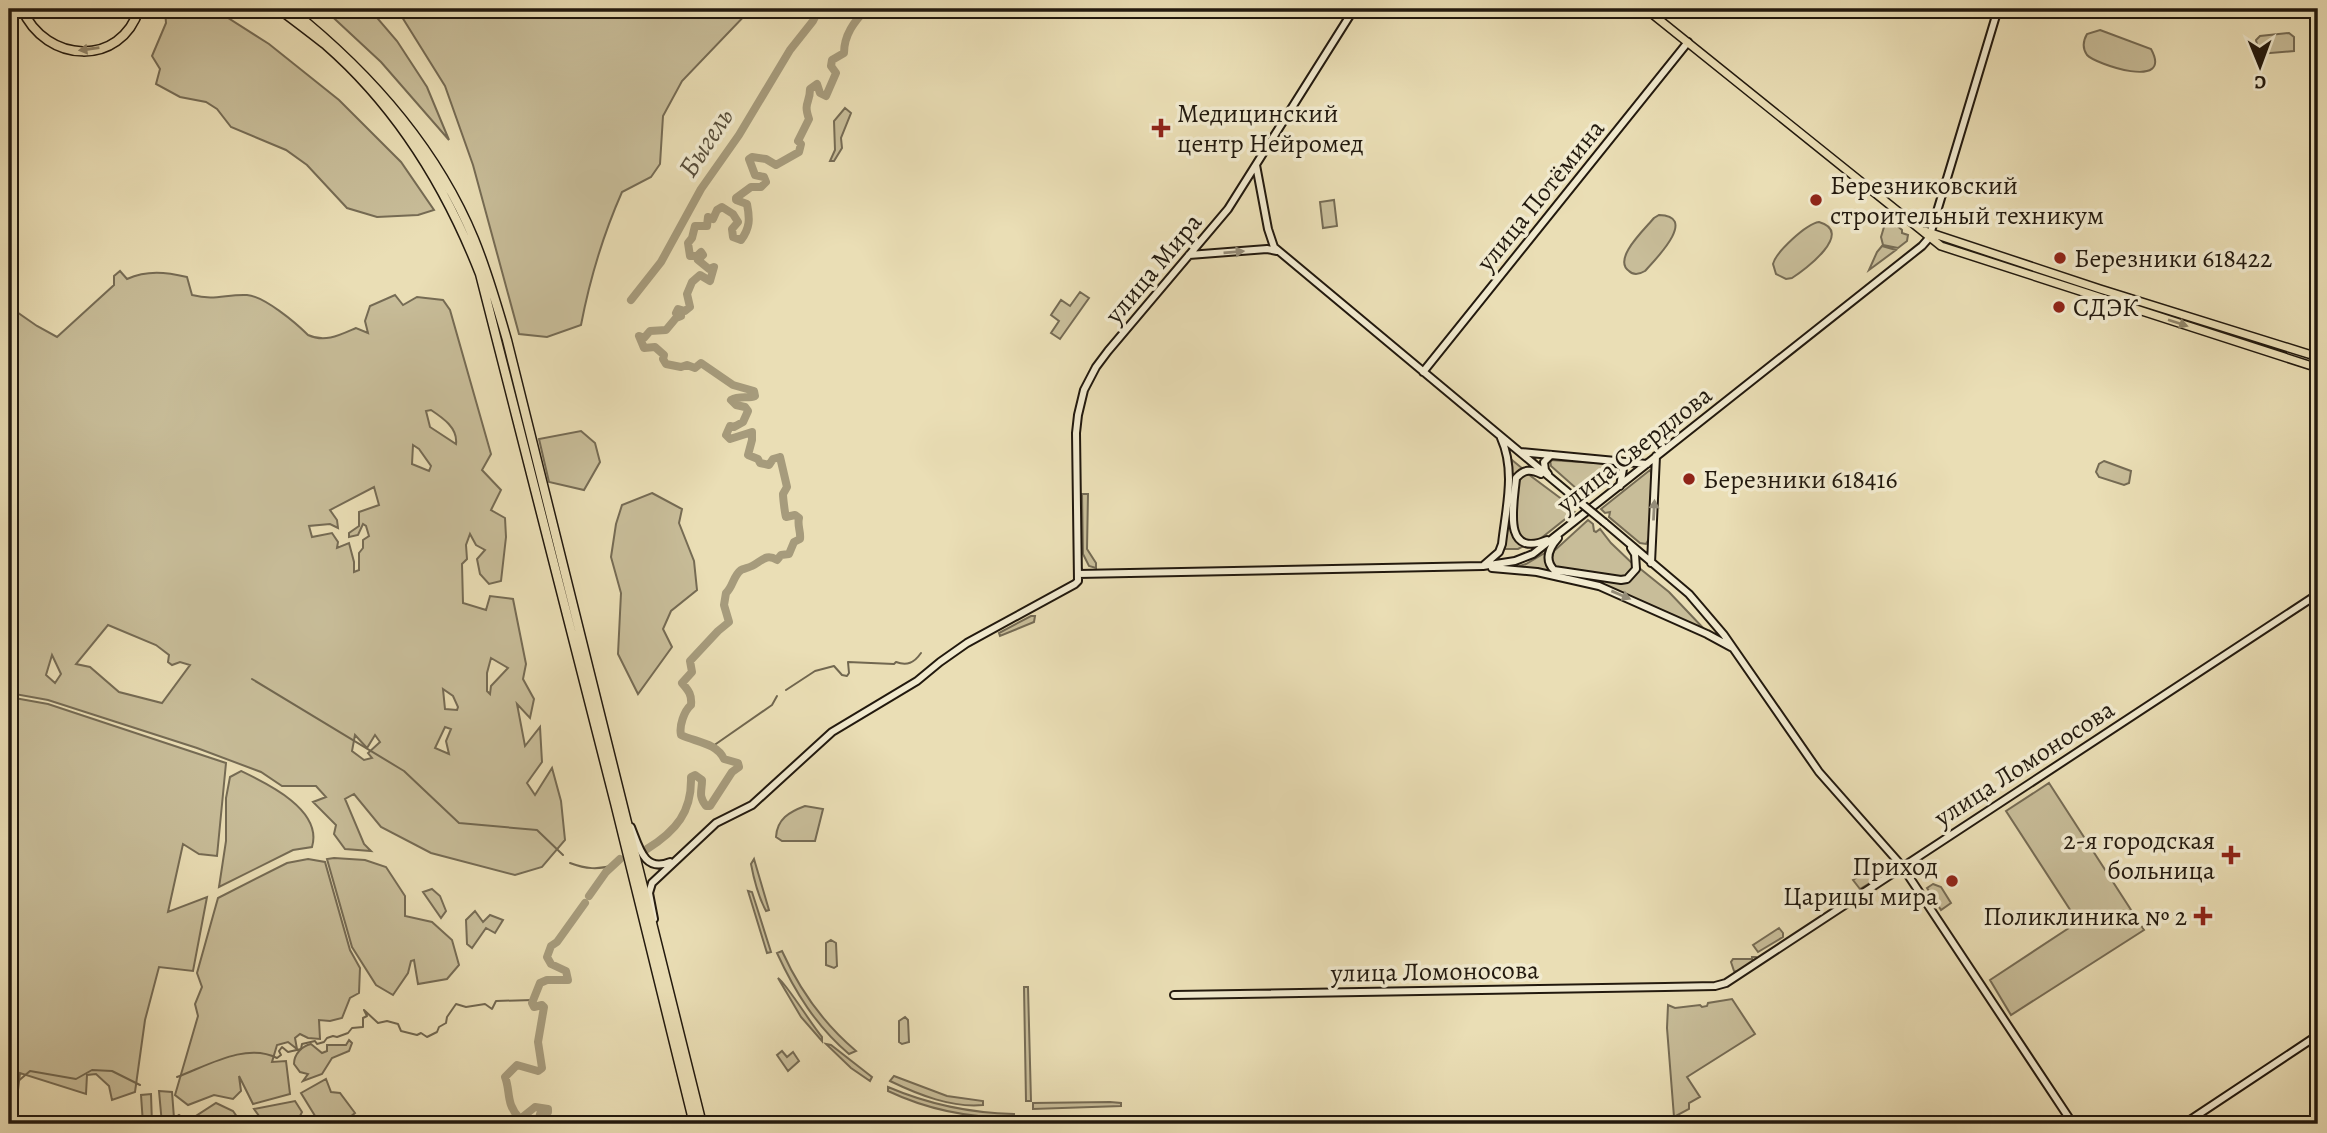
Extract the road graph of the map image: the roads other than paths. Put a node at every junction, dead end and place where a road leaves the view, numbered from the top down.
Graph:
1 (22, 9) edge
2 (139, 9) edge
3 (279, 9) edge
4 (290, 9) edge
5 (1354, 9) edge
6 (1646, 9) edge
7 (1998, 9) edge
8 (1688, 42) junction
9 (1256, 165) junction
10 (1929, 236) junction
11 (1279, 251) junction
12 (1189, 256) junction
13 (2318, 357) edge
14 (2318, 368) edge
15 (1423, 372) junction
16 (1500, 435) junction
17 (1520, 452) junction
18 (1551, 456) junction
19 (1656, 456) junction
20 (1613, 461) junction
21 (1647, 464) junction
22 (1554, 481) junction
23 (1619, 488) junction
24 (1568, 527) junction
25 (1555, 536) junction
26 (1629, 544) junction
27 (1651, 563) junction
28 (1483, 566) junction
29 (1078, 577) junction
30 (2318, 594) edge
31 (1735, 650) junction
32 (622, 801) junction
33 (678, 858) junction
34 (1902, 866) junction
35 (655, 932) junction
36 (1174, 995) dead end
37 (2318, 1035) edge
38 (694, 1124) edge
39 (702, 1124) edge
40 (2073, 1124) edge
41 (2184, 1124) edge

2 -> 1 highway
3 - 38 highway
4 - 32 highway
5 - 9 main road, улица Мира
6 - 8 main road
7 - 10 main road
8 - 10 main road
8 - 15 main road, улица Потёмина
9 - 11 main road
9 - 12 main road, улица Мира
10 - 13 main road
10 -> 14 main road
10 - 19 main road, улица Свердлова
12 -> 11 main road
11 - 15 main road
12 - 29 main road, улица Мира
15 - 16 main road
16 - 17 main road
16 - 28 main road
17 - 18 main road
17 - 22 main road
18 - 20 main road
18 - 22 main road
19 - 21 main road, улица Свердлова
27 -> 19 main road
20 - 21 main road
20 - 23 main road
21 - 23 main road, улица Свердлова
22 - 25 main road
22 - 26 main road, bridge
23 - 24 main road, улица Свердлова
24 - 25 main road, улица Свердлова
24 - 26 main road
25 - 28 main road, улица Свердлова
26 - 27 main road
27 - 31 main road
28 - 29 main road, улица Свердлова
28 -> 31 main road
29 - 33 main road
30 - 34 main road, улица Ломоносова
31 - 34 main road
32 - 33 main road
32 - 35 highway
33 - 35 main road
34 - 36 main road, улица Ломоносова
34 - 40 main road
35 - 39 highway
37 - 41 main road

